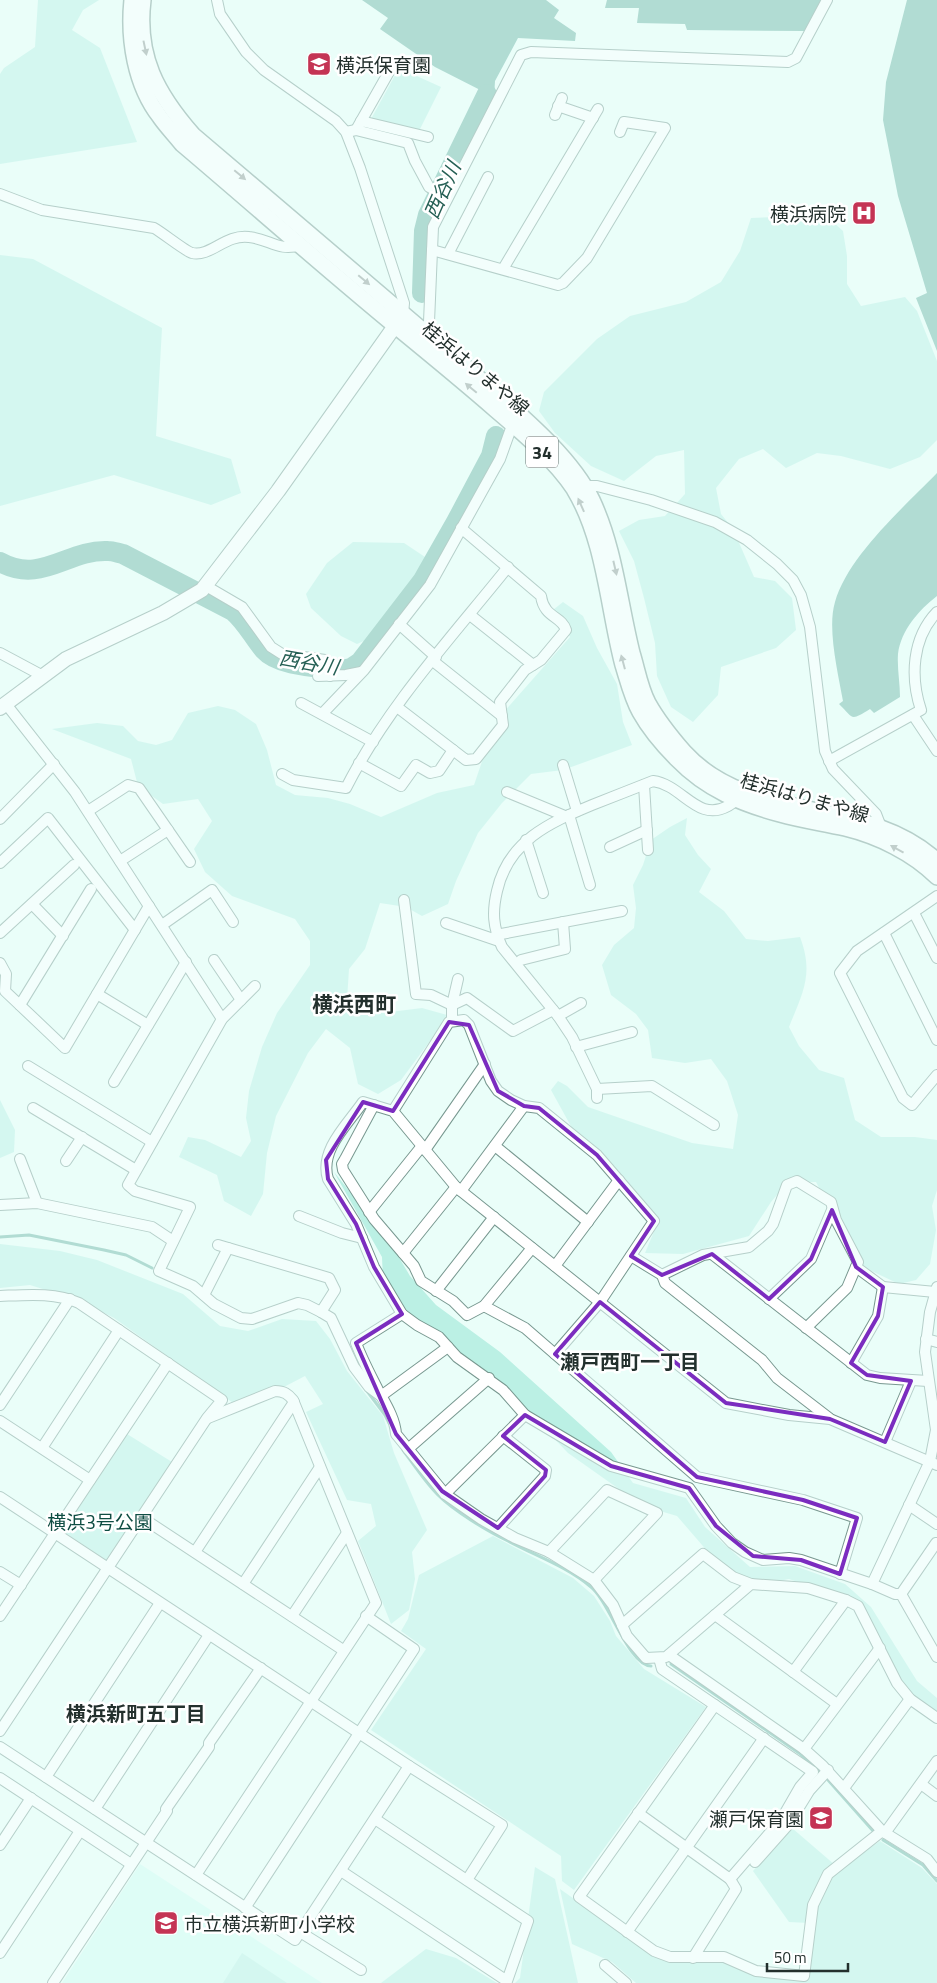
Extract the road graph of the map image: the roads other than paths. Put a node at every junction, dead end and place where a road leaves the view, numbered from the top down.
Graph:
1 (132, 0) edge
2 (143, 0) edge
3 (217, 0) edge
4 (827, 0) edge
5 (394, 63) dead end
6 (558, 106) dead end
7 (354, 128) junction
8 (620, 132) dead end
9 (428, 137) dead end
10 (488, 177) dead end
11 (0, 194) edge
12 (447, 197) junction
13 (301, 246) junction
14 (432, 250) junction
15 (448, 254) junction
16 (503, 270) junction
17 (399, 320) junction
18 (420, 338) junction
19 (515, 418) junction
20 (584, 486) junction
21 (461, 528) junction
22 (508, 567) junction
23 (206, 586) junction
24 (937, 612) edge
25 (470, 615) junction
26 (399, 624) junction
27 (0, 653) edge
28 (434, 659) junction
29 (533, 665) junction
30 (361, 672) junction
31 (43, 676) junction
32 (318, 676) dead end
33 (330, 676) junction
34 (301, 703) dead end
35 (3, 706) edge
36 (396, 707) junction
37 (322, 714) junction
38 (913, 715) junction
39 (502, 716) junction
40 (373, 742) junction
41 (452, 750) junction
42 (937, 751) edge
43 (829, 761) junction
44 (359, 763) junction
45 (54, 764) junction
46 (563, 765) dead end
47 (282, 774) dead end
48 (644, 785) junction
49 (507, 792) dead end
50 (740, 796) junction
51 (88, 811) junction
52 (570, 814) junction
53 (0, 819) edge
54 (881, 827) junction
55 (168, 830) junction
56 (647, 830) junction
57 (526, 840) junction
58 (610, 847) dead end
59 (648, 850) dead end
60 (120, 861) junction
61 (937, 861) edge
62 (190, 862) dead end
63 (0, 863) edge
64 (74, 865) dead end
65 (937, 877) edge
66 (590, 885) dead end
67 (91, 889) dead end
68 (543, 893) dead end
69 (937, 896) edge
70 (404, 900) dead end
71 (32, 904) junction
72 (149, 906) junction
73 (622, 911) dead end
74 (914, 913) junction
75 (233, 922) dead end
76 (563, 922) junction
77 (446, 923) dead end
78 (162, 925) junction
79 (135, 930) junction
80 (0, 933) edge
81 (884, 933) junction
82 (62, 936) junction
83 (498, 938) junction
84 (937, 958) edge
85 (214, 960) dead end
86 (521, 960) dead end
87 (186, 962) junction
88 (0, 963) edge
89 (458, 979) dead end
90 (255, 986) dead end
91 (97, 994) junction
92 (241, 1000) junction
93 (581, 1003) dead end
94 (20, 1005) junction
95 (452, 1005) junction
96 (555, 1013) junction
97 (222, 1019) junction
98 (452, 1021) junction
99 (148, 1025) junction
100 (632, 1032) dead end
101 (937, 1040) edge
102 (576, 1047) junction
103 (484, 1064) junction
104 (28, 1066) dead end
105 (937, 1075) edge
106 (114, 1082) dead end
107 (374, 1105) junction
108 (524, 1106) junction
109 (33, 1108) dead end
110 (393, 1111) junction
111 (714, 1124) dead end
112 (82, 1137) junction
113 (152, 1142) junction
114 (495, 1146) junction
115 (424, 1148) junction
116 (20, 1158) dead end
117 (66, 1161) dead end
118 (136, 1170) junction
119 (619, 1180) junction
120 (459, 1189) junction
121 (37, 1202) junction
122 (0, 1205) edge
123 (832, 1210) junction
124 (369, 1212) junction
125 (299, 1216) dead end
126 (494, 1217) junction
127 (588, 1222) junction
128 (362, 1238) junction
129 (173, 1241) junction
130 (532, 1248) junction
131 (403, 1253) junction
132 (712, 1254) junction
133 (631, 1256) junction
134 (554, 1266) junction
135 (856, 1267) junction
136 (662, 1275) junction
137 (883, 1287) junction
138 (936, 1290) edge
139 (436, 1291) junction
140 (204, 1295) junction
141 (1, 1297) edge
142 (70, 1299) junction
143 (769, 1299) junction
144 (600, 1302) junction
145 (484, 1306) junction
146 (321, 1312) junction
147 (402, 1314) junction
148 (806, 1328) junction
149 (119, 1330) junction
150 (926, 1339) junction
151 (937, 1342) edge
152 (448, 1347) junction
153 (555, 1354) junction
154 (168, 1363) junction
155 (852, 1363) junction
156 (489, 1378) junction
157 (911, 1381) junction
158 (928, 1382) junction
159 (381, 1396) junction
160 (294, 1402) junction
161 (0, 1405) edge
162 (935, 1408) edge
163 (525, 1415) junction
164 (207, 1418) junction
165 (830, 1419) junction
166 (0, 1421) edge
167 (503, 1436) junction
168 (885, 1442) junction
169 (42, 1448) junction
170 (408, 1449) junction
171 (934, 1463) edge
172 (320, 1466) junction
173 (697, 1477) junction
174 (90, 1480) junction
175 (689, 1488) junction
176 (445, 1494) junction
177 (0, 1497) edge
178 (909, 1505) junction
179 (141, 1517) junction
180 (937, 1524) edge
181 (498, 1528) junction
182 (55, 1533) junction
183 (347, 1533) junction
184 (937, 1545) edge
185 (195, 1552) junction
186 (549, 1552) junction
187 (108, 1568) junction
188 (0, 1572) edge
189 (840, 1574) junction
190 (594, 1580) junction
191 (243, 1584) junction
192 (751, 1584) junction
193 (872, 1584) junction
194 (20, 1585) junction
195 (902, 1594) junction
196 (846, 1600) junction
197 (160, 1602) junction
198 (715, 1615) junction
199 (0, 1616) edge
200 (292, 1616) junction
201 (366, 1616) junction
202 (622, 1625) junction
203 (209, 1635) junction
204 (880, 1648) junction
205 (344, 1650) junction
206 (669, 1655) junction
207 (659, 1658) junction
208 (937, 1658) edge
209 (261, 1668) junction
210 (793, 1672) junction
211 (910, 1699) junction
212 (311, 1701) junction
213 (837, 1704) junction
214 (715, 1705) junction
215 (937, 1718) edge
216 (0, 1731) edge
217 (359, 1733) junction
218 (764, 1738) junction
219 (0, 1746) edge
220 (804, 1749) junction
221 (937, 1761) edge
222 (409, 1766) junction
223 (828, 1770) junction
224 (46, 1777) junction
225 (0, 1778) edge
226 (920, 1784) junction
227 (844, 1788) junction
228 (937, 1796) edge
229 (31, 1798) junction
230 (95, 1809) junction
231 (638, 1813) junction
232 (375, 1819) junction
233 (80, 1830) junction
234 (884, 1832) junction
235 (146, 1842) junction
236 (0, 1845) edge
237 (686, 1847) junction
238 (755, 1862) dead end
239 (131, 1864) junction
240 (341, 1871) junction
241 (937, 1872) edge
242 (196, 1875) junction
243 (730, 1879) junction
244 (467, 1880) junction
245 (245, 1908) junction
246 (300, 1932) junction
247 (627, 1932) junction
248 (0, 1953) edge
249 (693, 1958) junction
250 (605, 1965) dead end
251 (361, 1970) dead end
252 (53, 1983) edge
253 (626, 1983) edge

1 - 13 main road, 桂浜はりまや線 / 34
2 -> 17 main road, 桂浜はりまや線 / 34
3 - 7 street
4 - 12 street
5 - 7 street
6 - 16 street
7 - 9 street
7 - 12 street
7 - 17 street
8 - 16 street
10 - 15 street
11 - 13 street
12 - 14 street
13 - 17 main road, 桂浜はりまや線 / 34
14 - 15 street
14 - 18 street
15 - 16 street
17 - 18 main road, 桂浜はりまや線 / 34
17 - 23 street
18 - 19 main road, 桂浜はりまや線 / 34
19 - 20 main road, 桂浜はりまや線 / 34
19 - 21 street
50 -> 19 main road, 桂浜はりまや線 / 34
20 - 43 street
20 -> 50 main road, 桂浜はりまや線 / 34
21 - 22 street
21 - 26 street
22 - 25 street
22 - 29 street
23 - 31 street
23 - 33 street
24 - 38 street
25 - 28 street
25 - 29 street
26 - 28 street
26 - 30 street
27 - 31 street
28 - 36 street
28 - 39 street
29 - 39 street
30 - 33 street
30 - 37 street
31 - 35 street
32 - 33 street
34 - 37 street
35 - 45 street
36 - 40 street
36 - 41 street
37 - 40 street
38 - 42 street
38 - 43 street
39 - 41 street
40 - 44 street
41 - 44 street
43 - 54 street
44 - 47 street
45 - 51 street
45 - 53 street
46 - 52 street
48 - 50 street
48 - 52 street
48 - 56 street
49 - 52 street
50 - 54 main road, 桂浜はりまや線 / 34
65 -> 50 main road, 桂浜はりまや線 / 34
51 - 55 street
51 - 60 street
52 - 57 street
52 - 66 street
54 - 61 main road, 桂浜はりまや線 / 34
55 - 60 street
55 - 62 street
56 - 58 street
56 - 59 street
57 - 68 street
57 - 83 street
60 - 72 street
63 - 79 street
64 - 71 street
67 - 82 street
69 - 74 street
70 - 95 street
71 - 80 street
71 - 82 street
72 - 78 street
72 - 79 street
73 - 76 street
74 - 81 street
74 - 84 street
75 - 78 street
76 - 83 street
76 - 86 street
77 - 83 street
78 - 87 street
79 - 91 street
81 - 101 street
81 - 105 street
82 - 94 street
83 - 96 street
85 - 92 street
87 - 97 street
87 - 99 street
88 - 94 street
89 - 95 street
90 - 92 street
91 - 94 street
91 - 99 street
92 - 97 street
93 - 96 street
95 - 96 street
95 - 98 street
96 - 102 street
97 - 113 street
98 - 103 street
98 - 110 street
99 - 106 street
100 - 102 street
102 - 111 street
103 - 108 street
103 - 115 street
104 - 113 street
107 - 110 street
107 - 124 street
107 - 128 street
108 - 114 street
108 - 119 street
109 - 112 street
110 - 115 street
112 - 117 street
112 - 118 street
113 - 118 street
114 - 120 street
114 - 127 street
115 - 120 street
115 - 124 street
116 - 121 street
118 - 129 street
119 - 127 street
119 - 133 street
120 - 126 street
120 - 131 street
121 - 122 street
121 - 129 street
123 - 132 street
123 - 135 street
123 - 143 street
124 - 131 street
125 - 128 street
126 - 130 street
126 - 139 street
127 - 134 street
128 - 147 street
129 - 140 street
130 - 134 street
130 - 145 street
131 - 139 street
132 - 136 street
132 - 143 street
133 - 136 street
133 - 144 street
134 - 144 street
135 - 137 street
135 - 148 street
136 - 165 street
137 - 138 street
137 - 155 street
138 - 150 street
139 - 145 street
140 - 146 street
140 - 146 street
141 - 142 street
142 - 149 street
142 - 161 street
143 - 148 street
144 - 153 street
144 - 165 street
145 - 153 street
146 - 159 street
147 - 152 street
147 - 159 street
148 - 155 street
149 - 154 street
149 - 169 street
150 - 151 street
150 - 158 street
152 - 156 street
152 - 159 street
153 - 173 street
154 - 164 street
154 - 174 street
155 - 157 street
156 - 163 street
156 - 170 street
157 - 158 street
157 - 168 street
158 - 162 street
159 - 170 street
160 - 164 street
160 - 172 street
160 - 185 street
162 - 171 street
163 - 167 street
163 - 175 street
164 - 179 street
165 - 168 street
166 - 169 street
167 - 176 street
167 - 181 street
168 - 171 street
169 - 174 street
170 - 176 street
171 - 178 street
172 - 183 street
172 - 191 street
173 - 175 street
173 - 189 street
174 - 182 street
175 - 189 street
176 - 181 street
177 - 182 street
178 - 180 street
178 - 193 street
179 - 185 street
179 - 187 street
181 - 186 street
182 - 187 street
182 - 194 street
183 - 200 street
183 - 201 street
184 - 195 street
185 - 191 street
186 - 190 street
186 - 190 street
187 - 197 street
187 - 216 street
188 - 194 street
189 - 193 street
190 - 202 street
191 - 200 street
192 - 196 street
192 - 198 street
192 - 202 street
193 - 195 street
194 - 199 street
195 - 208 street
196 - 204 street
196 - 210 street
197 - 203 street
197 - 224 street
198 - 206 street
198 - 210 street
200 - 205 street
201 - 205 street
201 - 217 street
202 - 207 street
203 - 209 street
203 - 230 street
204 - 211 street
204 - 213 street
205 - 212 street
206 - 207 street
206 - 220 street
207 - 214 street
209 - 212 street
209 - 235 street
210 - 213 street
211 - 215 street
211 - 227 street
212 - 217 street
212 - 242 street
213 - 220 street
214 - 218 street
214 - 231 street
217 - 222 street
217 - 245 street
218 - 237 street
218 - 243 street
219 - 224 street
220 - 223 street
221 - 226 street
222 - 232 street
222 - 244 street
223 - 227 street
223 - 238 street
224 - 230 street
225 - 229 street
226 - 228 street
226 - 234 street
227 - 234 street
229 - 233 street
229 - 236 street
230 - 235 street
231 - 237 street
231 - 247 street
232 - 240 street
232 - 244 street
233 - 239 street
233 - 248 street
234 - 241 street
234 - 249 street
235 - 239 street
235 - 242 street
237 - 243 street
237 - 247 street
239 - 252 street
240 - 244 street
240 - 246 street
242 - 245 street
243 - 249 street
245 - 246 street
246 - 251 street
247 - 249 street
250 - 253 street

